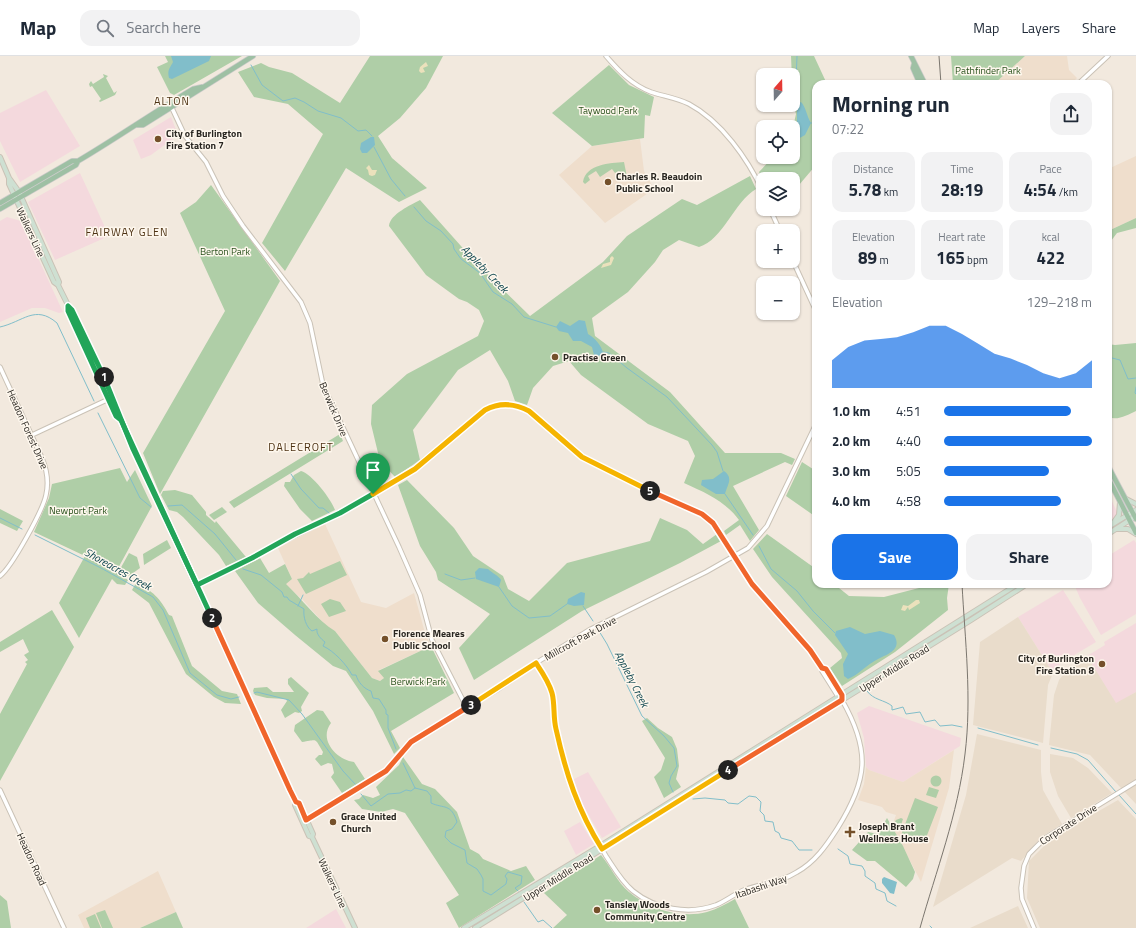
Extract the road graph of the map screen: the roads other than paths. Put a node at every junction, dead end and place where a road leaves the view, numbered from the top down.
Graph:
1 (253, 56) edge
2 (606, 56) edge
3 (911, 56) edge
4 (1108, 56) edge
5 (914, 64) junction
6 (918, 80) edge
7 (923, 80) edge
8 (1082, 80) edge
9 (202, 88) junction
10 (170, 103) junction
11 (172, 108) junction
12 (137, 125) junction
13 (0, 157) edge
14 (756, 180) edge
15 (18, 196) junction
16 (0, 203) edge
17 (0, 209) edge
18 (796, 268) edge
19 (812, 302) edge
20 (0, 367) edge
21 (110, 398) junction
22 (812, 432) edge
23 (32, 434) junction
24 (1112, 474) edge
25 (1112, 485) edge
26 (373, 494) junction
27 (1125, 498) junction
28 (1120, 500) junction
29 (1136, 504) edge
30 (1128, 515) junction
31 (1135, 515) edge
32 (1130, 520) junction
33 (1112, 523) edge
34 (1112, 525) edge
35 (1115, 530) junction
36 (1112, 532) edge
37 (1136, 533) edge
38 (735, 556) junction
39 (0, 576) edge
40 (197, 585) junction
41 (1012, 588) edge
42 (1020, 588) edge
43 (536, 663) junction
44 (841, 697) junction
45 (467, 708) junction
46 (1136, 782) edge
47 (0, 790) edge
48 (296, 802) junction
49 (306, 821) junction
50 (312, 837) junction
51 (601, 847) junction
52 (516, 900) junction
53 (64, 928) edge
54 (355, 928) edge
55 (464, 928) edge
56 (475, 928) edge
57 (1034, 928) edge

1 - 9 main road
2 - 14 street
3 - 5 main road
4 - 8 street
5 - 6 main road
5 - 7 main road
9 - 10 main road
9 - 11 main road
10 - 11 street, Berwick Drive
10 - 12 main road
11 - 12 main road
11 - 26 street, Berwick Drive
12 - 15 main road
13 - 15 main road, Walkers Line
15 - 16 main road
15 - 17 main road
15 - 21 main road, Walkers Line
18 - 19 street
20 - 23 street, Headon Forest Drive
21 - 23 street
21 - 40 main road, Walkers Line
22 - 38 street, Millcroft Park Drive
23 - 39 street, Headon Forest Drive
24 - 27 main road
25 - 28 main road
26 - 38 street, Itabashi Way
26 - 40 street, Itabashi Way
26 - 45 street, Berwick Drive
27 - 29 main road
27 - 31 main road
28 - 30 main road
28 - 33 main road
30 - 31 main road
30 - 32 main road
30 - 34 main road
31 - 32 main road
32 - 35 main road
32 - 37 main road
35 - 36 main road
35 - 37 main road
38 - 43 street, Millcroft Park Drive
38 - 44 street, Itabashi Way
40 - 48 main road, Walkers Line
41 - 44 main road, Upper Middle Road
42 - 44 main road, Upper Middle Road
43 - 45 street, Millcroft Park Drive
43 - 51 street, Itabashi Way
44 - 51 main road, Upper Middle Road
44 - 51 street, Itabashi Way
45 - 49 street, Millcroft Park Drive
46 - 57 street, Corporate Drive
47 - 53 street, Headon Road
48 - 49 main road, Walkers Line
48 - 50 main road, Walkers Line
49 - 50 main road, Walkers Line
50 - 54 main road, Walkers Line
51 - 52 main road, Upper Middle Road
52 - 55 main road, Upper Middle Road
52 - 56 main road, Upper Middle Road

